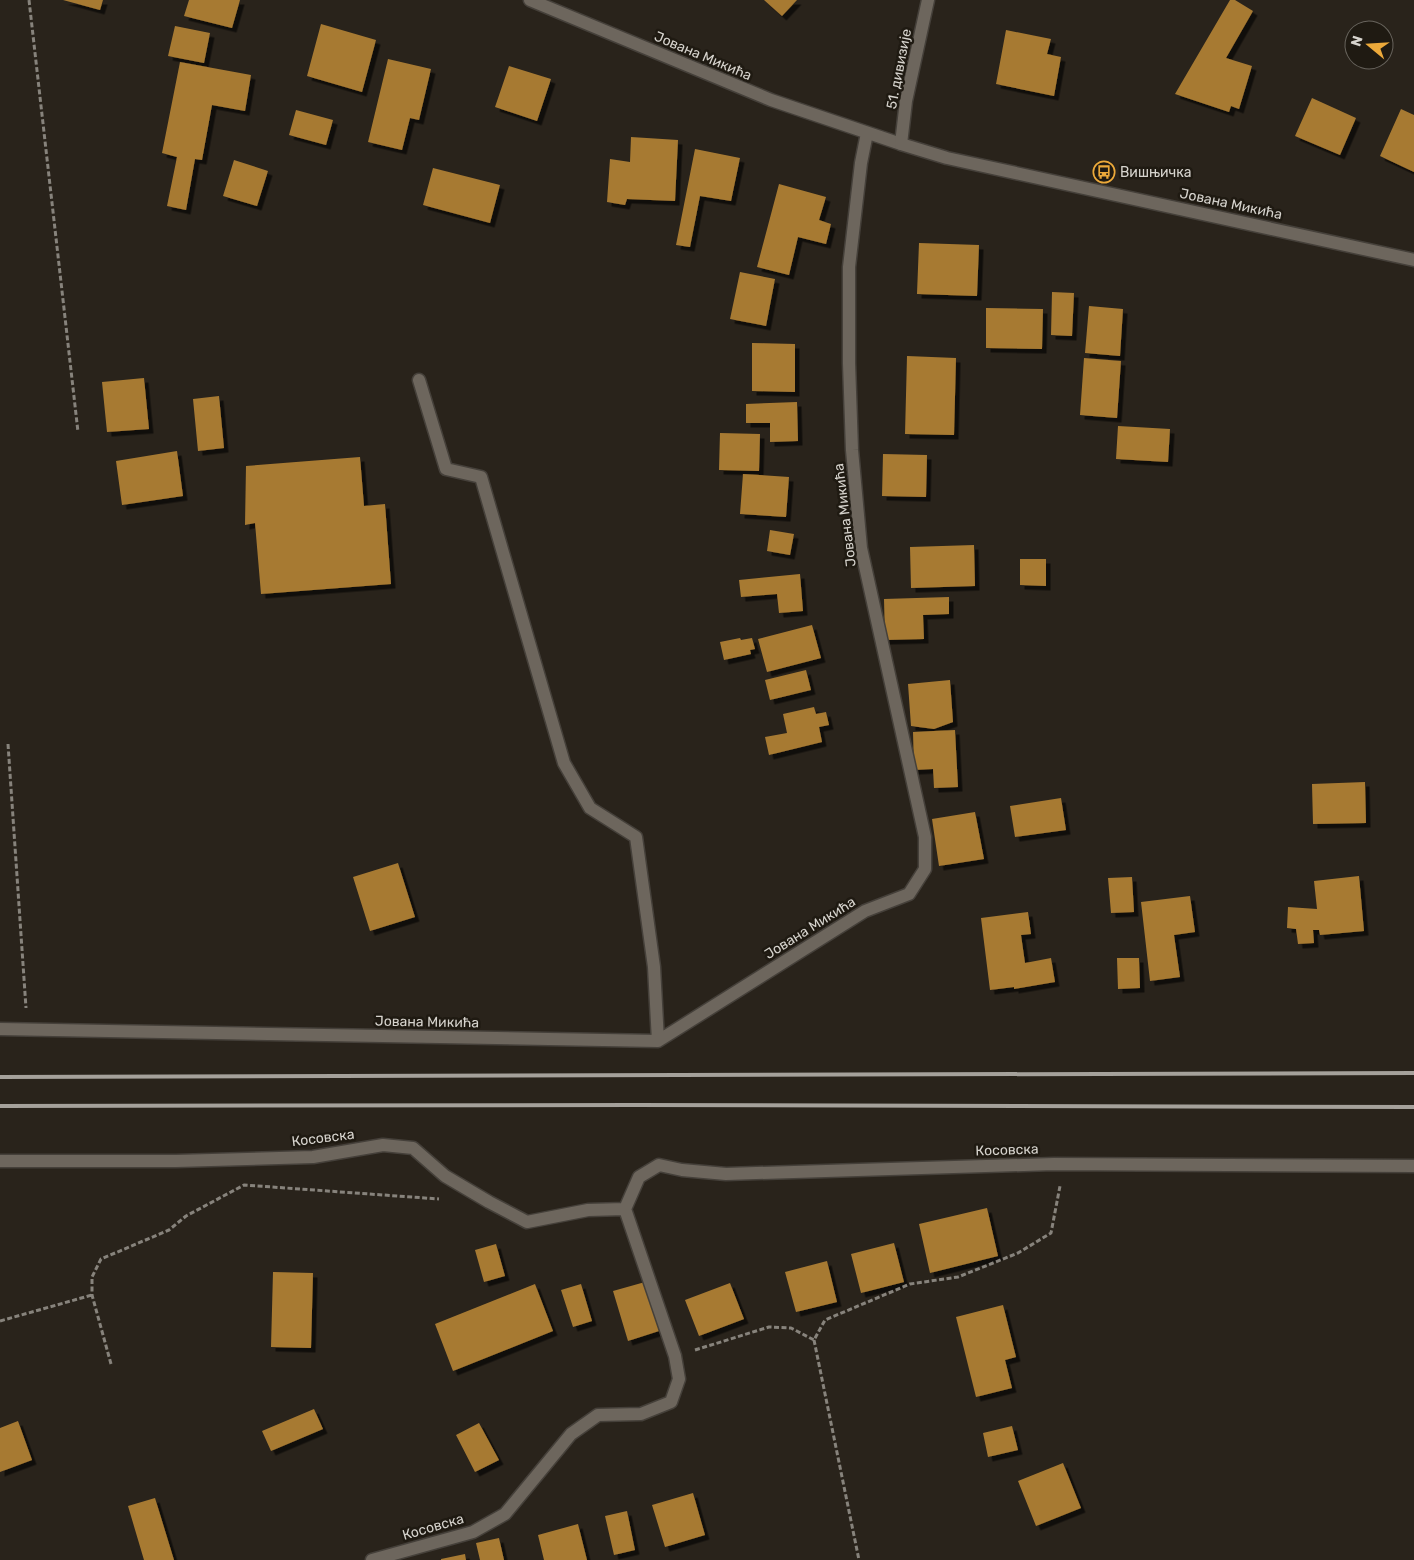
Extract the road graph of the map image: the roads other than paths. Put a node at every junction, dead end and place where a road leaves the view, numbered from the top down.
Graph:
1 (530, 0) edge
2 (928, 0) edge
3 (867, 133) junction
4 (901, 144) junction
5 (1414, 260) edge
6 (419, 380) dead end
7 (0, 1029) edge
8 (658, 1041) junction
9 (0, 1161) edge
10 (1414, 1166) edge
11 (625, 1209) junction
12 (372, 1560) edge

1 - 3 street, Јована Микића
2 - 4 street, 51. дивизије
3 - 4 street, Јована Микића
3 - 8 street, Јована Микића
4 - 5 street, Јована Микића
6 - 8 street
7 - 8 street, Јована Микића
9 - 11 street, Косовска
10 - 11 street, Косовска
11 - 12 street, Косовска

